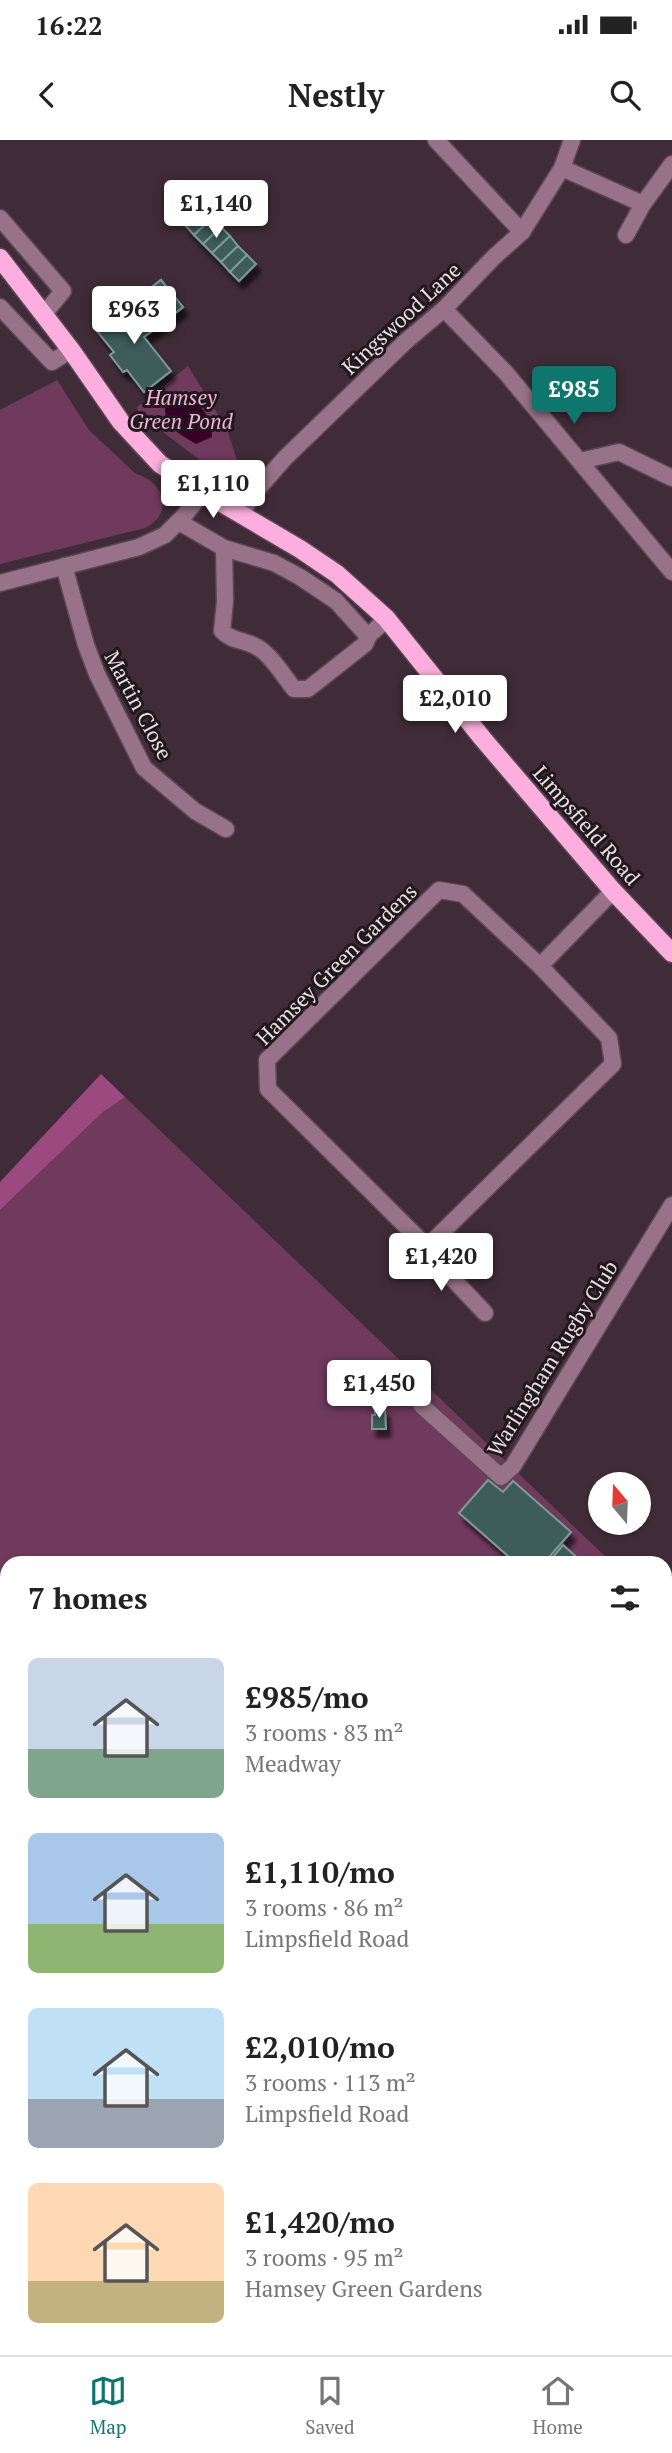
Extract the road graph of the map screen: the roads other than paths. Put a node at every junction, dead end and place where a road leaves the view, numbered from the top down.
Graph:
1 (436, 140) edge
2 (572, 140) edge
3 (672, 164) edge
4 (562, 168) junction
5 (643, 204) junction
6 (0, 218) edge
7 (522, 232) junction
8 (626, 235) dead end
9 (0, 258) edge
10 (0, 307) edge
11 (444, 309) junction
12 (44, 314) junction
13 (71, 350) junction
14 (580, 461) junction
15 (672, 478) edge
16 (203, 492) junction
17 (241, 513) junction
18 (178, 522) junction
19 (224, 548) junction
20 (64, 566) junction
21 (672, 572) edge
22 (0, 583) edge
23 (387, 619) junction
24 (369, 635) junction
25 (226, 830) dead end
26 (613, 891) junction
27 (672, 953) edge
28 (540, 966) junction
29 (672, 1205) edge
30 (427, 1247) junction
31 (485, 1313) dead end
32 (421, 1405) dead end

1 - 7 street
2 - 4 street, Kingswood Lane
3 - 5 street
4 - 5 street
4 - 7 street, Kingswood Lane
5 - 8 street
6 - 12 street
7 - 11 street, Kingswood Lane
9 - 12 main road, Limpsfield Road
10 - 13 street
11 - 14 street
11 - 17 street, Kingswood Lane
12 - 13 main road, Limpsfield Road
13 - 16 main road, Limpsfield Road
14 - 15 street
14 - 21 street
16 - 17 main road, Limpsfield Road
16 - 18 street
17 - 23 main road, Limpsfield Road
18 - 19 street
18 - 20 street
19 - 24 street
19 - 24 street
20 - 22 street
20 - 25 street, Martin Close
23 - 24 street
23 - 26 main road, Limpsfield Road
26 - 27 main road, Limpsfield Road
26 - 28 street
28 - 30 street, Hamsey Green Gardens
28 - 30 street, Hamsey Green Gardens
29 - 32 street, Warlingham Rugby Club
30 - 31 street

